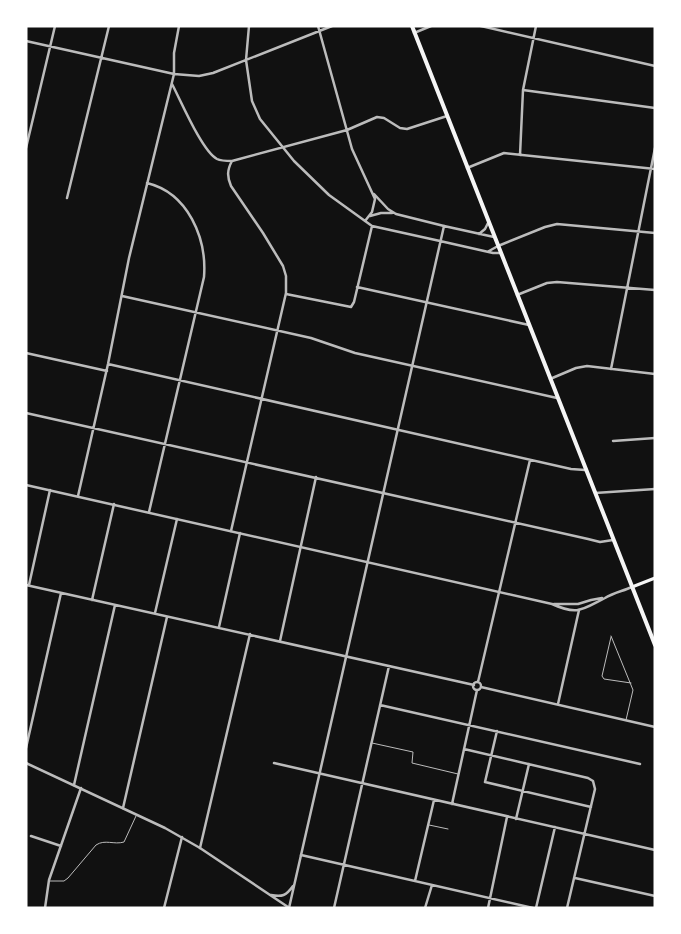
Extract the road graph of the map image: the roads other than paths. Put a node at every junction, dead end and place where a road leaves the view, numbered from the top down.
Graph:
1 (55, 26) edge
2 (109, 26) edge
3 (179, 26) edge
4 (249, 26) edge
5 (318, 26) edge
6 (332, 26) edge
7 (412, 26) edge
8 (431, 26) edge
9 (480, 26) edge
10 (536, 26) edge
11 (320, 31) junction
12 (414, 33) junction
13 (534, 38) junction
14 (26, 41) edge
15 (50, 46) junction
16 (102, 58) junction
17 (246, 60) junction
18 (655, 66) edge
19 (174, 74) junction
20 (172, 83) junction
21 (523, 90) junction
22 (655, 108) edge
23 (447, 116) junction
24 (347, 130) junction
25 (26, 148) edge
26 (283, 148) junction
27 (655, 148) edge
28 (520, 155) junction
29 (232, 161) junction
30 (467, 168) junction
31 (651, 169) junction
32 (655, 169) edge
33 (147, 183) junction
34 (373, 193) junction
35 (66, 198) dead end
36 (393, 213) junction
37 (369, 217) junction
38 (365, 221) junction
39 (488, 223) junction
40 (372, 226) junction
41 (444, 226) junction
42 (638, 232) junction
43 (478, 234) junction
44 (655, 234) edge
45 (494, 237) junction
46 (440, 241) junction
47 (498, 246) junction
48 (488, 252) junction
49 (501, 253) junction
50 (357, 287) junction
51 (627, 288) junction
52 (655, 290) edge
53 (286, 294) junction
54 (517, 295) junction
55 (122, 296) junction
56 (426, 302) junction
57 (195, 312) junction
58 (529, 325) junction
59 (277, 331) junction
60 (26, 353) edge
61 (108, 364) junction
62 (412, 366) junction
63 (611, 369) junction
64 (107, 371) junction
65 (655, 374) edge
66 (550, 379) junction
67 (180, 380) junction
68 (557, 398) junction
69 (261, 399) junction
70 (26, 413) edge
71 (94, 428) junction
72 (397, 430) junction
73 (655, 438) edge
74 (613, 441) dead end
75 (165, 444) junction
76 (530, 460) junction
77 (247, 463) junction
78 (585, 470) junction
79 (316, 478) junction
80 (26, 485) edge
81 (655, 489) edge
82 (50, 490) junction
83 (383, 492) junction
84 (595, 493) junction
85 (78, 496) junction
86 (114, 504) junction
87 (149, 512) junction
88 (177, 519) junction
89 (515, 522) junction
90 (231, 531) junction
91 (240, 533) junction
92 (613, 540) junction
93 (301, 546) junction
94 (367, 562) junction
95 (655, 578) edge
96 (27, 585) edge
97 (632, 587) junction
98 (499, 592) junction
99 (61, 593) junction
100 (604, 598) junction
101 (92, 600) junction
102 (552, 604) junction
103 (115, 605) junction
104 (579, 610) junction
105 (155, 613) junction
106 (168, 616) junction
107 (219, 627) junction
108 (250, 634) junction
109 (280, 641) junction
110 (655, 645) edge
111 (346, 657) junction
112 (389, 666) junction
113 (478, 682) junction
114 (631, 683) junction
115 (474, 685) junction
116 (481, 687) junction
117 (477, 690) junction
118 (558, 704) junction
119 (380, 705) junction
120 (626, 720) junction
121 (469, 725) junction
122 (655, 727) edge
123 (497, 731) junction
124 (372, 742) junction
125 (26, 748) edge
126 (464, 749) junction
127 (491, 756) junction
128 (26, 763) edge
129 (274, 763) dead end
130 (529, 764) junction
131 (640, 764) dead end
132 (318, 774) junction
133 (459, 774) junction
134 (362, 784) junction
135 (74, 785) junction
136 (81, 788) junction
137 (523, 791) junction
138 (434, 800) junction
139 (452, 804) junction
140 (591, 806) junction
141 (122, 808) junction
142 (136, 814) junction
143 (507, 817) junction
144 (516, 819) junction
145 (428, 825) junction
146 (555, 828) junction
147 (448, 829) dead end
148 (584, 834) junction
149 (31, 836) dead end
150 (182, 838) junction
151 (61, 846) junction
152 (200, 848) junction
153 (655, 850) edge
154 (301, 855) junction
155 (344, 865) junction
156 (574, 878) junction
157 (49, 880) junction
158 (416, 881) junction
159 (294, 885) junction
160 (432, 885) junction
161 (269, 894) junction
162 (655, 896) edge
163 (490, 898) junction
164 (46, 908) edge
165 (164, 908) edge
166 (289, 908) edge
167 (334, 908) edge
168 (425, 908) edge
169 (488, 908) edge
170 (534, 908) edge
171 (567, 908) edge

1 - 15 street
2 - 16 street
3 - 19 street
4 - 17 street
5 - 11 street
6 - 11 street
7 - 12 main road
8 - 12 street
9 - 13 street
10 - 13 street
11 - 17 street
11 - 24 street
12 - 23 main road
13 - 18 street
13 - 21 street
14 - 15 street
15 - 16 street
15 - 25 street
16 - 19 street
16 - 35 street
17 - 19 street
17 - 26 street
19 - 20 street
20 - 29 street
20 - 33 street
21 - 22 street
21 - 28 street
23 - 24 street
23 - 30 main road
24 - 26 street
24 - 34 street
26 - 29 street
26 - 38 street
27 - 31 street
28 - 30 street
28 - 31 street
29 - 53 street
30 - 39 main road
31 - 32 street
31 - 42 street
33 - 55 street
33 - 57 street
34 - 36 street
34 - 37 street
36 - 37 street
36 - 41 street
37 - 38 street
38 - 40 street
39 - 43 street
39 - 45 main road
40 - 46 street
40 - 50 street
41 - 43 street
41 - 46 street
42 - 44 street
42 - 47 street
42 - 51 street
43 - 45 street
45 - 47 main road
46 - 48 street
46 - 56 street
47 - 48 street
47 - 49 main road
48 - 49 street
49 - 54 main road
50 - 53 street
50 - 56 street
51 - 52 street
51 - 54 street
51 - 63 street
53 - 59 street
54 - 58 main road
55 - 57 street
55 - 61 street
56 - 58 street
56 - 62 street
57 - 59 street
57 - 67 street
58 - 66 main road
59 - 62 street
59 - 69 street
60 - 64 street
61 - 64 street
61 - 67 street
62 - 68 street
62 - 72 street
63 - 65 street
63 - 66 street
64 - 71 street
66 - 68 main road
67 - 69 street
67 - 75 street
68 - 78 main road
69 - 72 street
69 - 77 street
70 - 71 street
71 - 75 street
71 - 85 street
72 - 76 street
72 - 83 street
73 - 74 street
75 - 77 street
75 - 87 street
76 - 78 street
76 - 89 street
77 - 79 street
77 - 90 street
78 - 84 main road
79 - 83 street
79 - 93 street
80 - 82 street
81 - 84 street
82 - 85 street
82 - 96 street
83 - 89 street
83 - 94 street
84 - 92 main road
85 - 86 street
86 - 87 street
86 - 101 street
87 - 88 street
88 - 90 street
88 - 105 street
89 - 92 street
89 - 98 street
90 - 91 street
91 - 93 street
91 - 107 street
92 - 97 main road
93 - 94 street
93 - 109 street
94 - 98 street
94 - 111 street
95 - 97 main road
96 - 99 street
97 - 100 street
97 - 110 main road
98 - 102 street
98 - 113 street
99 - 101 street
99 - 125 street
100 - 102 street
100 - 104 street
101 - 103 street
102 - 104 street
103 - 105 street
103 - 135 street
104 - 118 street
105 - 106 street
106 - 107 street
106 - 141 street
107 - 108 street
108 - 109 street
108 - 152 street
109 - 111 street
111 - 112 street
111 - 132 street
112 - 115 street
112 - 119 street
113 - 115 street
113 - 116 street
114 - 114 lane
114 - 120 lane
115 - 117 street
116 - 117 street
116 - 118 street
117 - 121 street
118 - 120 street
119 - 121 street
119 - 124 street
120 - 122 street
121 - 123 street
121 - 126 street
123 - 127 street
123 - 131 street
124 - 133 lane
124 - 134 street
126 - 127 street
126 - 133 street
127 - 130 street
127 - 137 street
128 - 135 street
129 - 132 street
130 - 137 street
130 - 140 street
132 - 134 street
132 - 154 street
133 - 139 street
134 - 138 street
134 - 155 street
135 - 136 street
136 - 141 street
136 - 151 street
137 - 140 street
137 - 144 street
138 - 139 street
138 - 145 street
139 - 143 street
140 - 148 street
141 - 142 street
142 - 150 street
142 - 157 lane
143 - 144 street
143 - 163 street
144 - 146 street
145 - 147 lane
145 - 158 street
146 - 148 street
146 - 170 street
148 - 153 street
148 - 156 street
149 - 151 street
150 - 152 street
150 - 165 street
151 - 157 street
152 - 161 street
154 - 155 street
154 - 159 street
155 - 158 street
155 - 167 street
156 - 162 street
156 - 171 street
157 - 164 street
158 - 160 street
159 - 161 street
159 - 166 street
160 - 163 street
160 - 168 street
161 - 166 street
163 - 169 street
163 - 170 street

